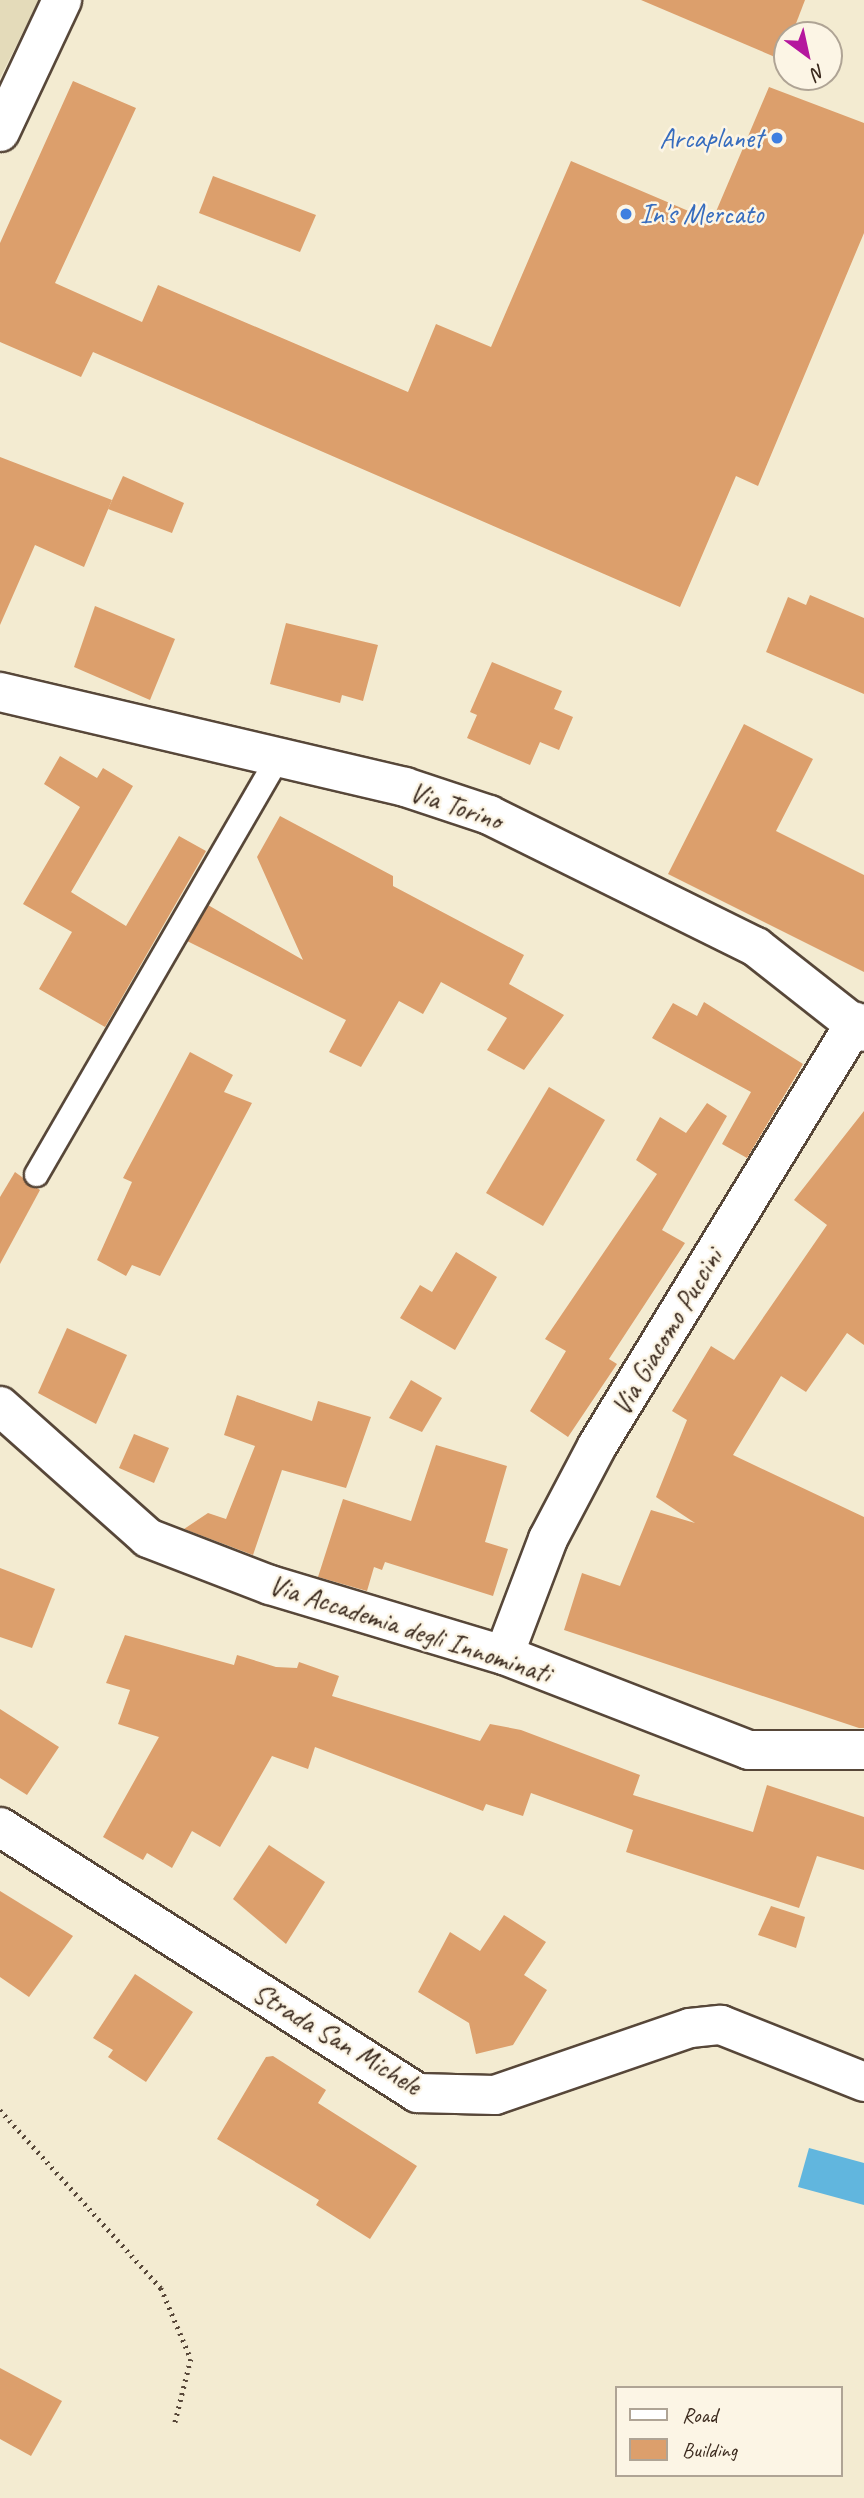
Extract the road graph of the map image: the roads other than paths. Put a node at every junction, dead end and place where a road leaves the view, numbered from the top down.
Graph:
1 (62, 0) edge
2 (0, 132) edge
3 (0, 692) edge
4 (275, 761) junction
5 (860, 1027) edge
6 (36, 1174) dead end
7 (0, 1406) edge
8 (504, 1655) junction
9 (864, 1751) edge
10 (0, 1827) edge
11 (864, 2082) edge

1 - 2 street
3 - 4 street, Via Torino
4 - 5 street, Via Torino
4 - 6 lane
5 - 8 street, Via Giacomo Puccini
7 - 8 street, Via Accademia degli Innominati
8 - 9 street, Via Accademia degli Innominati
10 - 11 street, Strada San Michele

